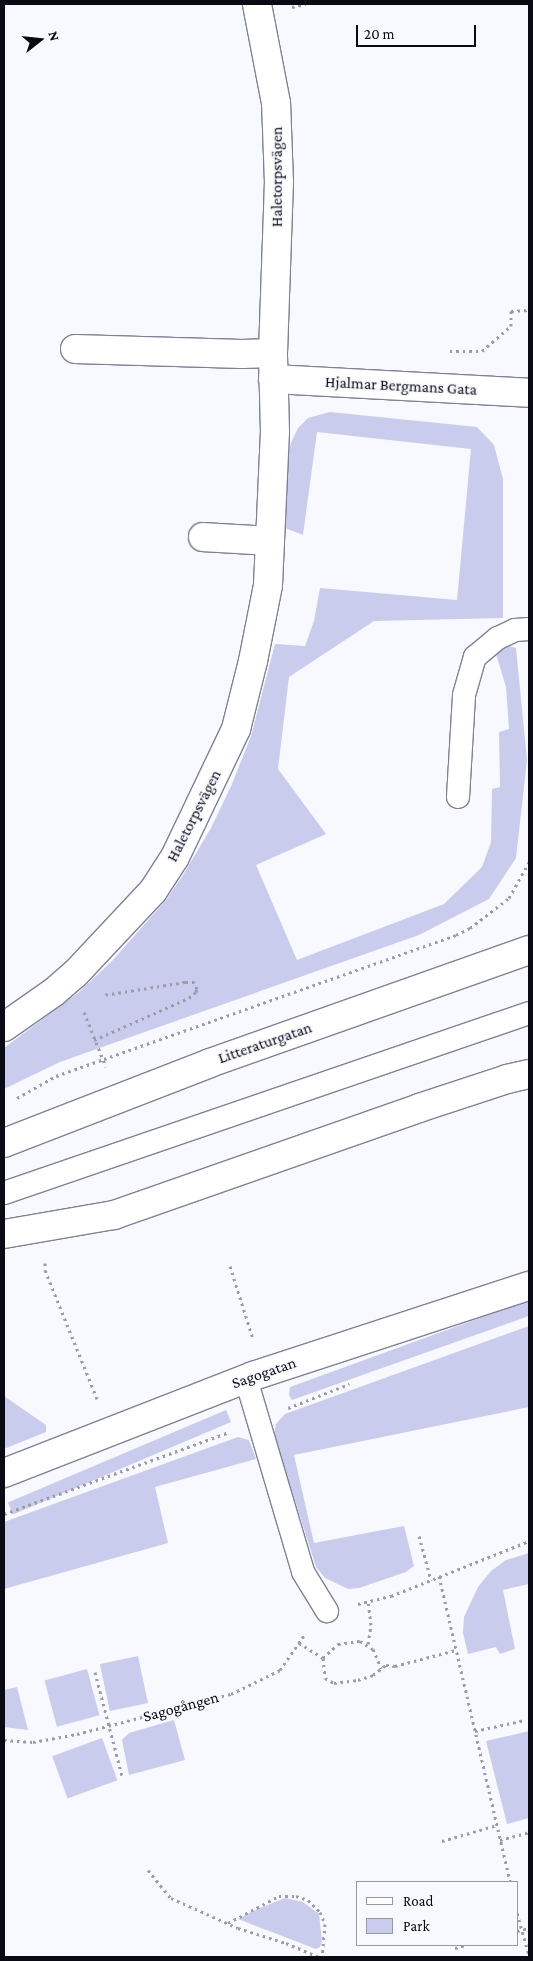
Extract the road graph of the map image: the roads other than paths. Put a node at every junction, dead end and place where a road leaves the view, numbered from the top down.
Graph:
1 (257, 4) edge
2 (76, 349) dead end
3 (273, 353) junction
4 (273, 379) junction
5 (529, 393) edge
6 (202, 537) dead end
7 (270, 541) junction
8 (529, 629) edge
9 (458, 797) dead end
10 (529, 950) edge
11 (529, 1013) edge
12 (4, 1027) edge
13 (529, 1074) edge
14 (4, 1143) edge
15 (4, 1194) edge
16 (4, 1234) edge
17 (529, 1286) edge
18 (255, 1376) junction
19 (4, 1473) edge
20 (327, 1612) road end

1 - 3 street, Haletorpsvägen
2 - 3 street
3 - 4 street, Haletorpsvägen
4 - 5 street, Hjalmar Bergmans Gata
4 - 7 street, Haletorpsvägen
6 - 7 street
7 - 12 street, Haletorpsvägen
8 - 9 lane
10 - 14 street, Litteraturgatan
11 - 15 lane
13 - 16 street
17 - 18 street, Sagogatan
18 - 19 street, Sagogatan
18 - 20 lane

